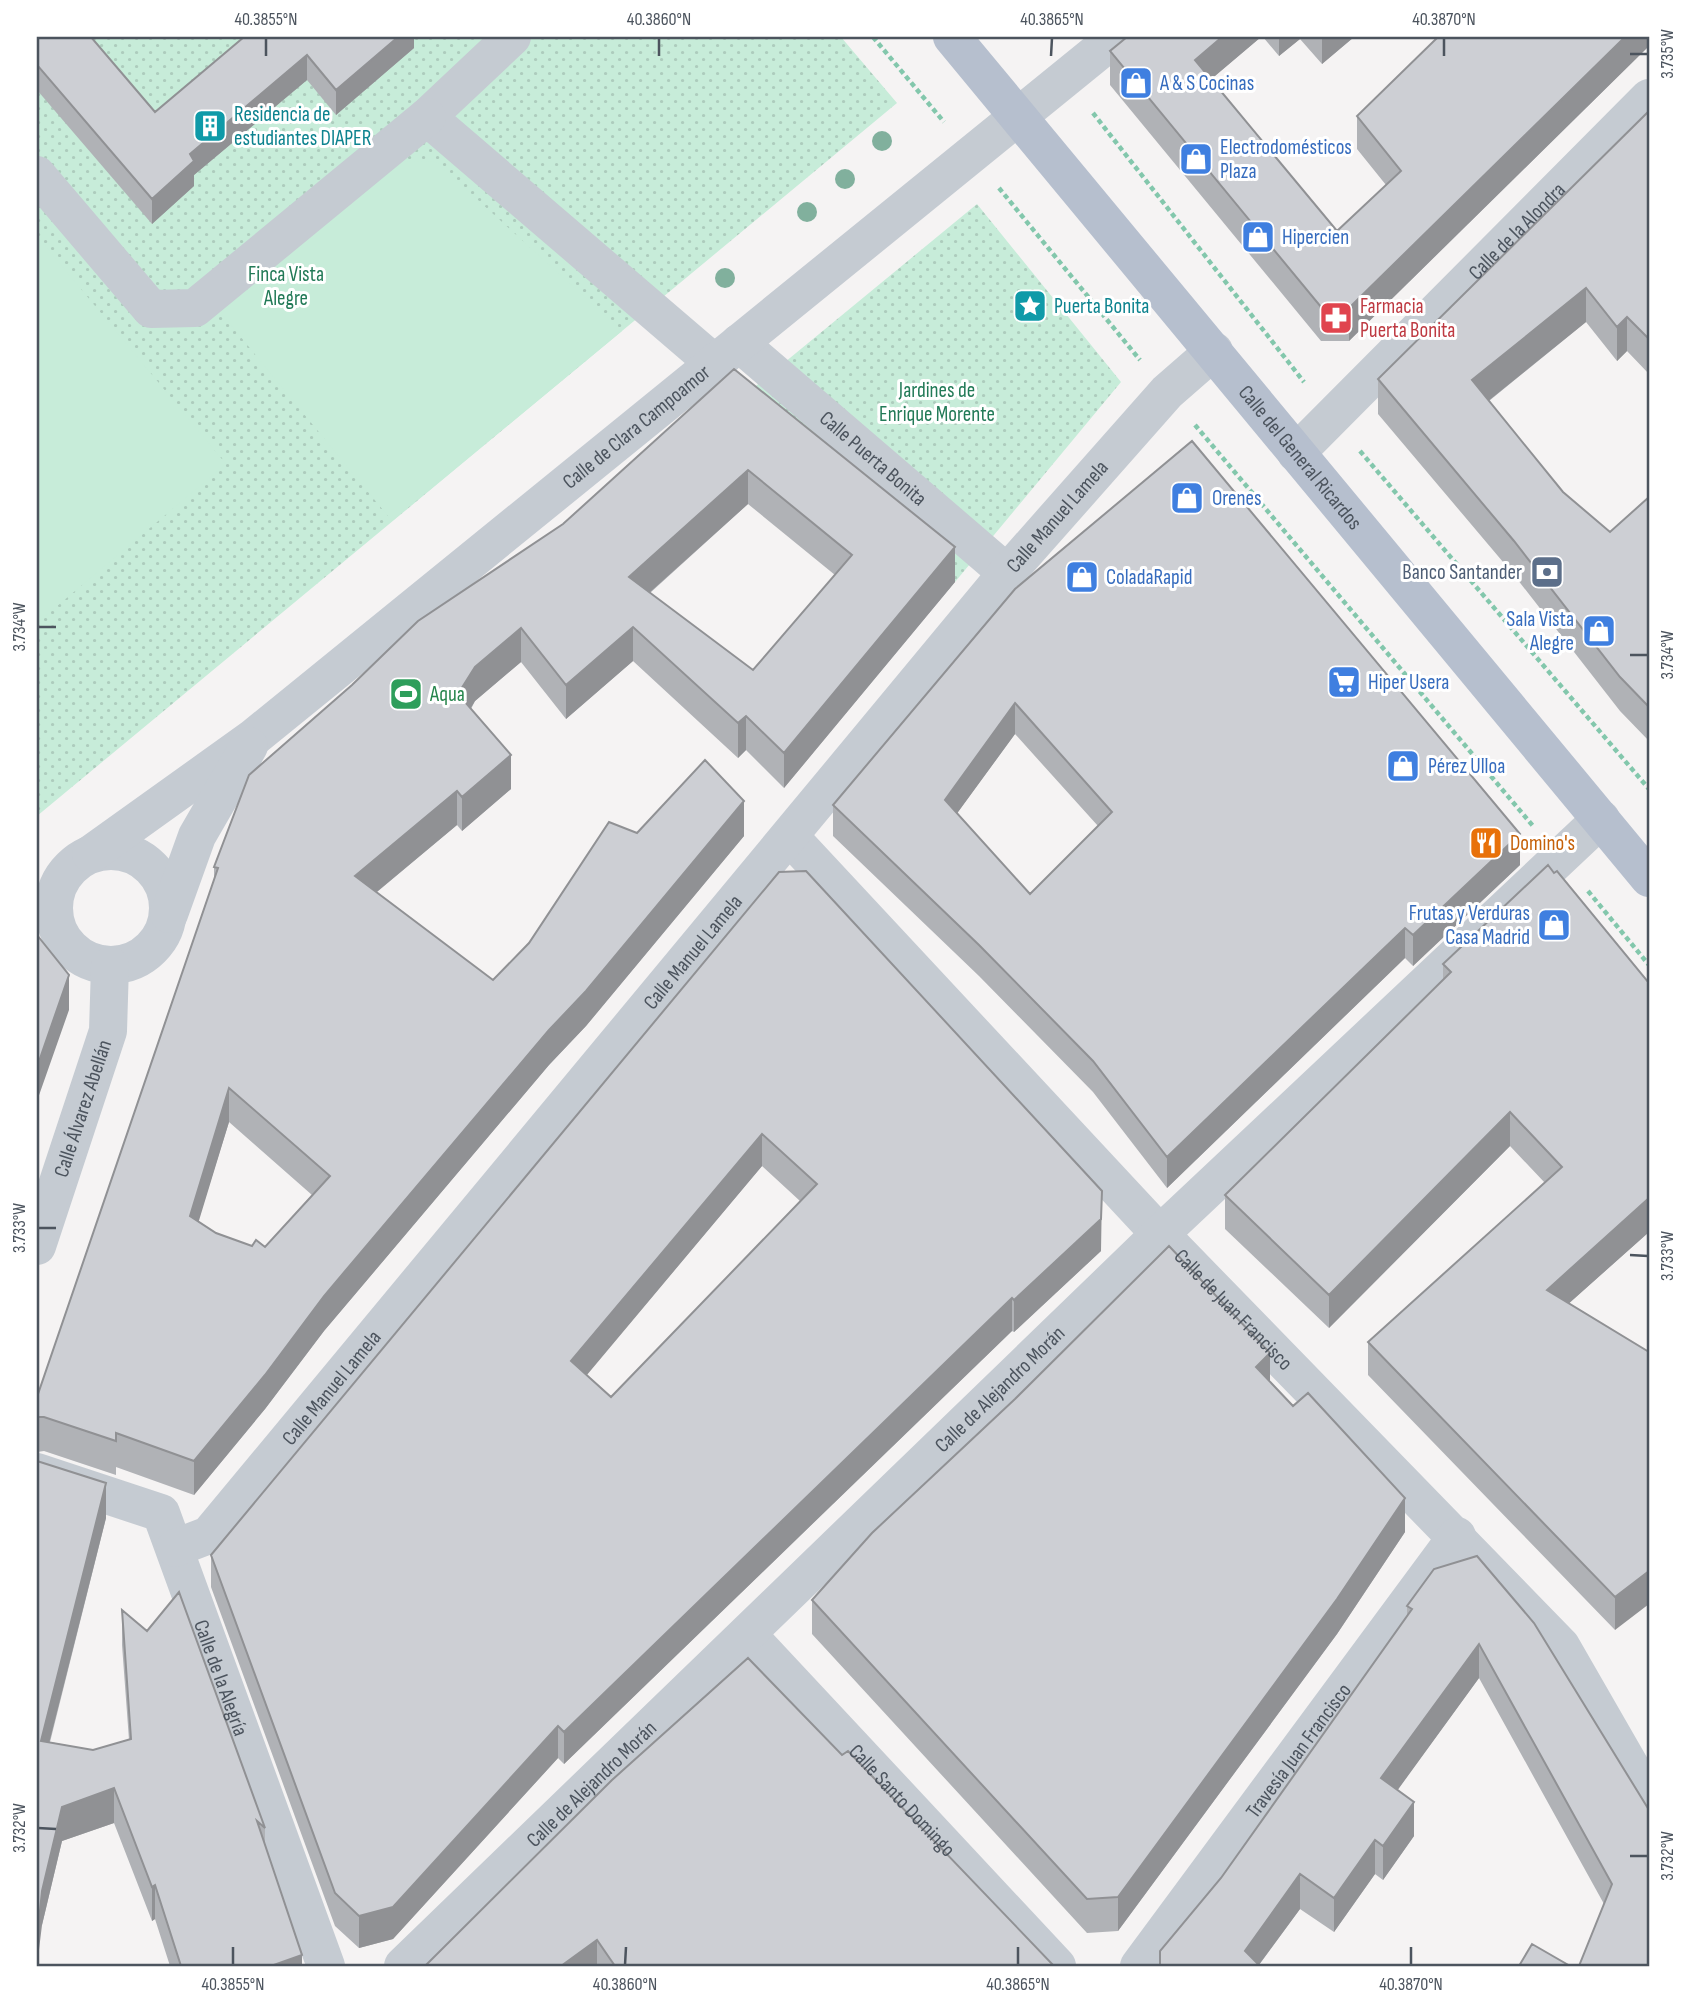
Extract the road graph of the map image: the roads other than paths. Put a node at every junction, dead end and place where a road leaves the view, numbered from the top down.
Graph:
1 (512, 37) edge
2 (952, 37) edge
3 (1116, 37) edge
4 (1649, 98) edge
5 (427, 117) junction
6 (1019, 117) junction
7 (37, 175) edge
8 (1213, 351) junction
9 (726, 353) junction
10 (1296, 453) junction
11 (1007, 573) junction
12 (253, 738) junction
13 (1601, 819) junction
14 (789, 837) junction
15 (91, 854) junction
16 (1649, 878) edge
17 (48, 883) edge
18 (169, 914) junction
19 (110, 966) junction
20 (1160, 1234) junction
21 (37, 1246) edge
22 (37, 1472) edge
23 (1457, 1536) junction
24 (175, 1548) junction
25 (748, 1635) junction
26 (1649, 1799) edge
27 (326, 1966) edge
28 (403, 1966) edge
29 (1057, 1966) edge
30 (1139, 1966) edge

1 - 5 street
2 - 6 main road, Calle del General Ricardos
3 - 6 street, Calle de Clara Campoamor
4 - 10 street, Calle de la Alondra
5 - 7 street
5 - 9 street, Calle Puerta Bonita
6 - 8 main road, Calle del General Ricardos
6 - 9 street, Calle de Clara Campoamor
8 - 10 main road, Calle del General Ricardos
8 - 11 street, Calle Manuel Lamela
9 - 11 street, Calle Puerta Bonita
9 - 12 street, Calle de Clara Campoamor
10 - 13 main road, Calle del General Ricardos
11 - 14 street, Calle Manuel Lamela
12 - 15 street, Calle de Clara Campoamor
12 - 18 street, Calle de Clara Campoamor
13 - 16 main road, Calle del General Ricardos
13 - 20 street, Calle de Alejandro Morán
14 - 20 street, Calle de Juan Francisco
14 - 24 street, Calle Manuel Lamela
15 - 17 street
15 - 18 street
17 - 19 street
18 - 19 street
19 - 21 street, Calle Álvarez Abellán
20 - 23 street, Calle de Juan Francisco
20 - 25 street, Calle de Alejandro Morán
22 - 24 street, Calle de la Alegría
23 - 26 street, Calle de Juan Francisco
23 - 30 street, Travesía Juan Francisco
24 - 27 street, Calle de la Alegría
25 - 28 street, Calle de Alejandro Morán
25 - 29 street, Calle Santo Domingo

